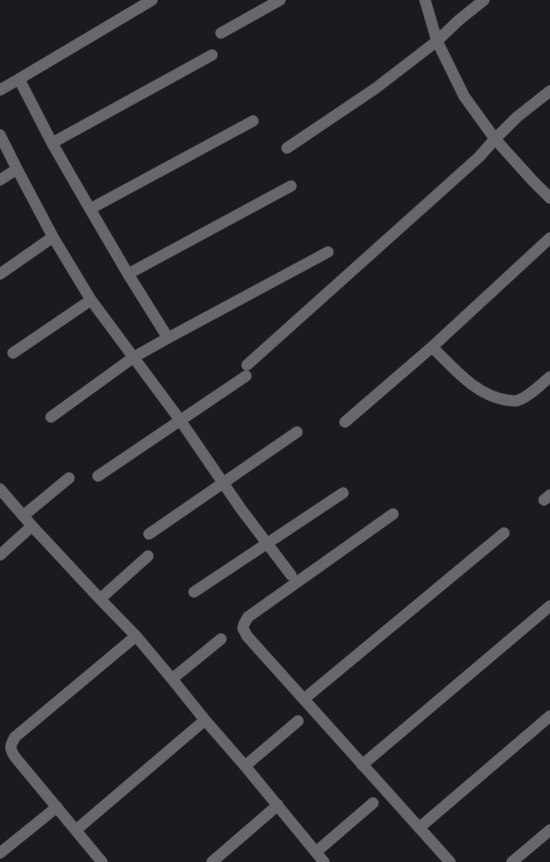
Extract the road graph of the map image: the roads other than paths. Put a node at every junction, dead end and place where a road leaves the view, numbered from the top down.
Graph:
1 (152, 0) edge
2 (280, 0) edge
3 (425, 0) edge
4 (484, 0) edge
5 (221, 33) dead end
6 (437, 41) junction
7 (212, 56) dead end
8 (19, 79) junction
9 (0, 90) edge
10 (550, 91) edge
11 (253, 121) dead end
12 (0, 135) edge
13 (495, 139) junction
14 (52, 143) junction
15 (287, 148) dead end
16 (17, 169) junction
17 (0, 180) edge
18 (291, 186) dead end
19 (550, 198) edge
20 (90, 209) junction
21 (53, 237) junction
22 (550, 238) edge
23 (328, 252) dead end
24 (0, 274) edge
25 (128, 274) junction
26 (91, 300) junction
27 (168, 338) junction
28 (432, 347) junction
29 (13, 353) dead end
30 (134, 357) junction
31 (550, 377) edge
32 (52, 417) dead end
33 (180, 420) junction
34 (345, 422) dead end
35 (297, 432) dead end
36 (98, 476) dead end
37 (69, 478) dead end
38 (223, 482) junction
39 (0, 489) edge
40 (343, 493) dead end
41 (393, 514) dead end
42 (23, 516) junction
43 (32, 526) junction
44 (504, 533) dead end
45 (149, 534) dead end
46 (268, 544) junction
47 (0, 555) edge
48 (148, 556) dead end
49 (291, 575) dead end
50 (194, 592) dead end
51 (100, 599) junction
52 (550, 606) edge
53 (136, 636) junction
54 (221, 639) dead end
55 (172, 679) junction
56 (304, 699) junction
57 (550, 716) edge
58 (205, 720) junction
59 (298, 721) dead end
60 (362, 765) junction
61 (245, 766) junction
62 (373, 803) dead end
63 (278, 805) junction
64 (57, 807) junction
65 (419, 828) junction
66 (76, 830) junction
67 (550, 830) edge
68 (316, 852) junction
69 (0, 853) edge
70 (102, 862) edge
71 (212, 862) edge
72 (324, 862) edge
73 (450, 862) edge
74 (512, 862) edge

1 - 8 street
2 - 5 street
3 - 6 street
4 - 6 street
6 - 13 street
6 - 15 street
7 - 14 street
8 - 9 street
8 - 14 street
10 - 13 street
11 - 20 street
12 - 16 street
13 - 19 street
13 - 33 street
14 - 20 street
16 - 17 street
16 - 21 street
18 - 25 street
20 - 25 street
21 - 24 street
21 - 26 street
22 - 28 street
23 - 27 street
25 - 27 street
26 - 29 street
26 - 30 street
27 - 30 street
28 - 31 street
28 - 34 street
30 - 32 street
30 - 33 street
33 - 36 street
33 - 38 street
35 - 38 street
37 - 42 street
38 - 45 street
38 - 46 street
39 - 42 street
40 - 46 street
41 - 56 street
42 - 43 street
43 - 47 street
43 - 51 street
44 - 56 street
46 - 49 street
46 - 50 street
48 - 51 street
51 - 53 street
52 - 60 street
53 - 55 street
53 - 64 street
54 - 55 street
55 - 58 street
56 - 60 street
57 - 65 street
58 - 61 street
58 - 66 street
59 - 61 street
60 - 65 street
61 - 63 street
62 - 68 street
63 - 68 street
63 - 71 street
64 - 66 street
64 - 69 street
65 - 73 street
66 - 70 street
67 - 74 street
68 - 72 street

